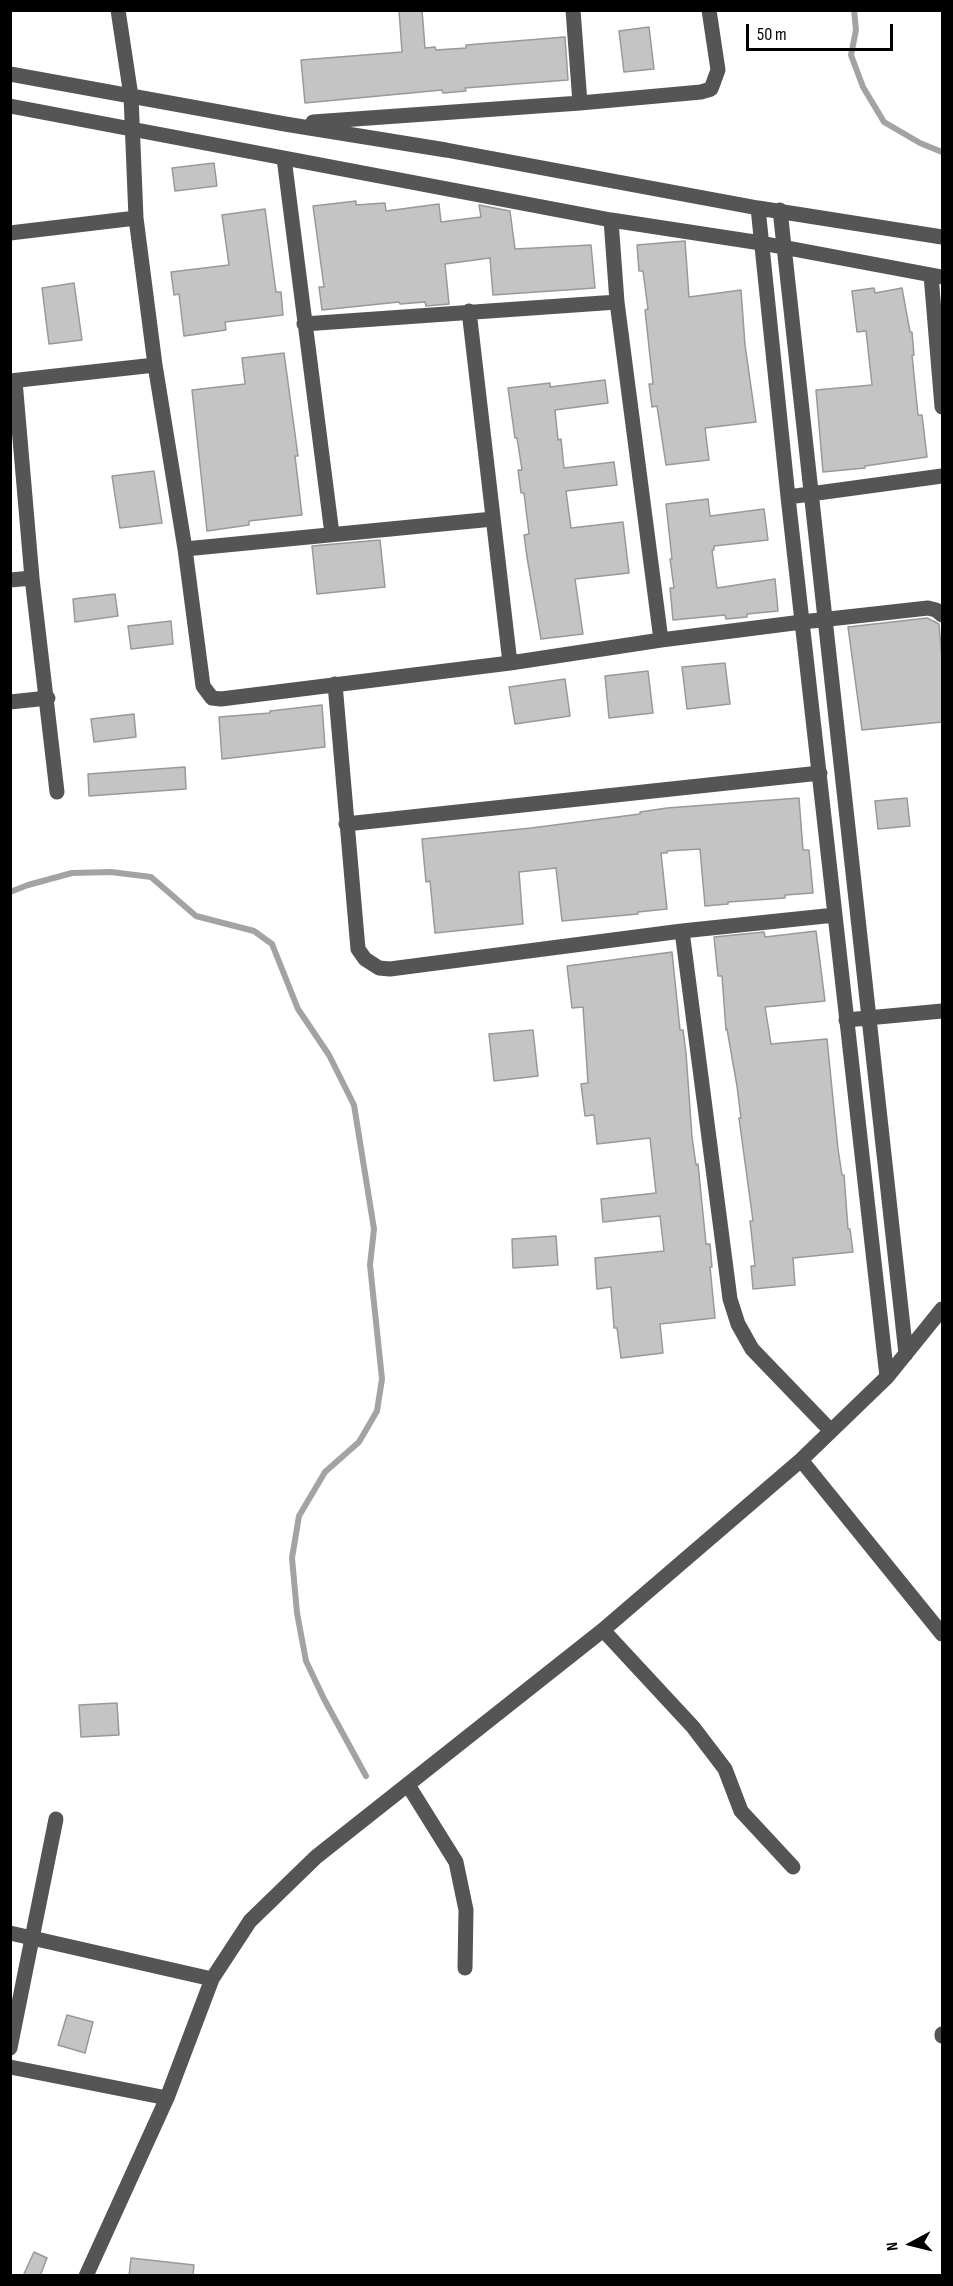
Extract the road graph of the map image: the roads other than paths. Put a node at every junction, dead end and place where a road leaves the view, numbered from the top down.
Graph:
1 (118, 10) edge
2 (573, 10) edge
3 (709, 10) edge
4 (10, 74) edge
5 (131, 96) junction
6 (580, 104) junction
7 (10, 106) edge
8 (285, 124) junction
9 (131, 128) junction
10 (284, 158) junction
11 (758, 208) junction
12 (780, 210) junction
13 (136, 218) junction
14 (611, 220) junction
15 (10, 232) edge
16 (942, 237) edge
17 (761, 243) junction
18 (786, 249) junction
19 (937, 276) edge
20 (617, 302) junction
21 (469, 311) junction
22 (304, 324) junction
23 (155, 365) junction
24 (13, 381) edge
25 (942, 407) edge
26 (942, 476) edge
27 (812, 495) junction
28 (788, 497) junction
29 (493, 519) junction
30 (332, 534) junction
31 (185, 549) junction
32 (32, 578) junction
33 (10, 580) edge
34 (942, 615) edge
35 (826, 621) junction
36 (802, 622) junction
37 (661, 640) junction
38 (510, 663) junction
39 (335, 684) junction
40 (48, 698) junction
41 (10, 702) edge
42 (820, 772) junction
43 (57, 792) dead end
44 (346, 824) junction
45 (835, 915) junction
46 (682, 932) junction
47 (942, 1011) edge
48 (869, 1018) junction
49 (846, 1020) junction
50 (942, 1309) edge
51 (906, 1354) junction
52 (887, 1377) junction
53 (831, 1431) junction
54 (801, 1460) junction
55 (603, 1630) junction
56 (942, 1634) edge
57 (408, 1785) junction
58 (56, 1819) dead end
59 (793, 1867) dead end
60 (10, 1933) edge
61 (32, 1938) junction
62 (465, 1968) dead end
63 (212, 1979) junction
64 (10, 2048) edge
65 (10, 2067) edge
66 (167, 2098) junction
67 (86, 2276) edge

1 - 5 street
2 - 6 street
3 - 6 street
4 - 5 street
5 - 8 street
5 - 9 street
6 - 8 street
7 - 9 street
8 - 11 street
9 - 10 street
9 - 13 street
10 - 14 street
10 - 22 street
11 - 12 street
11 - 17 street
12 - 16 street
12 - 18 street
13 - 15 street
13 - 23 street
14 - 17 street
14 - 20 street
17 - 18 street
17 - 28 street
18 - 19 street
18 - 27 street
19 - 25 street
20 - 21 street
20 - 37 street
21 - 22 street
21 - 29 street
22 - 30 street
23 - 24 street
23 - 31 street
24 - 32 street
26 - 27 street
27 - 28 street
27 - 35 street
28 - 36 street
29 - 30 street
29 - 38 street
30 - 31 street
31 - 39 street
32 - 33 street
32 - 40 street
34 - 35 street
35 - 36 street
35 - 48 street
36 - 37 street
36 - 42 street
37 - 38 street
38 - 39 street
39 - 44 street
40 - 41 street
40 - 43 street
42 - 44 street
42 - 45 street
44 - 46 street
45 - 46 street
45 - 49 street
46 - 53 street
47 - 48 street
48 - 49 street
48 - 51 street
49 - 52 street
50 - 51 street
51 - 52 street
52 - 53 street
53 - 54 street
54 - 55 street
54 - 56 street
55 - 57 street
55 - 59 street
57 - 62 street
57 - 63 street
58 - 61 street
60 - 61 street
61 - 63 street
61 - 64 street
63 - 66 street
65 - 66 street
66 - 67 street

